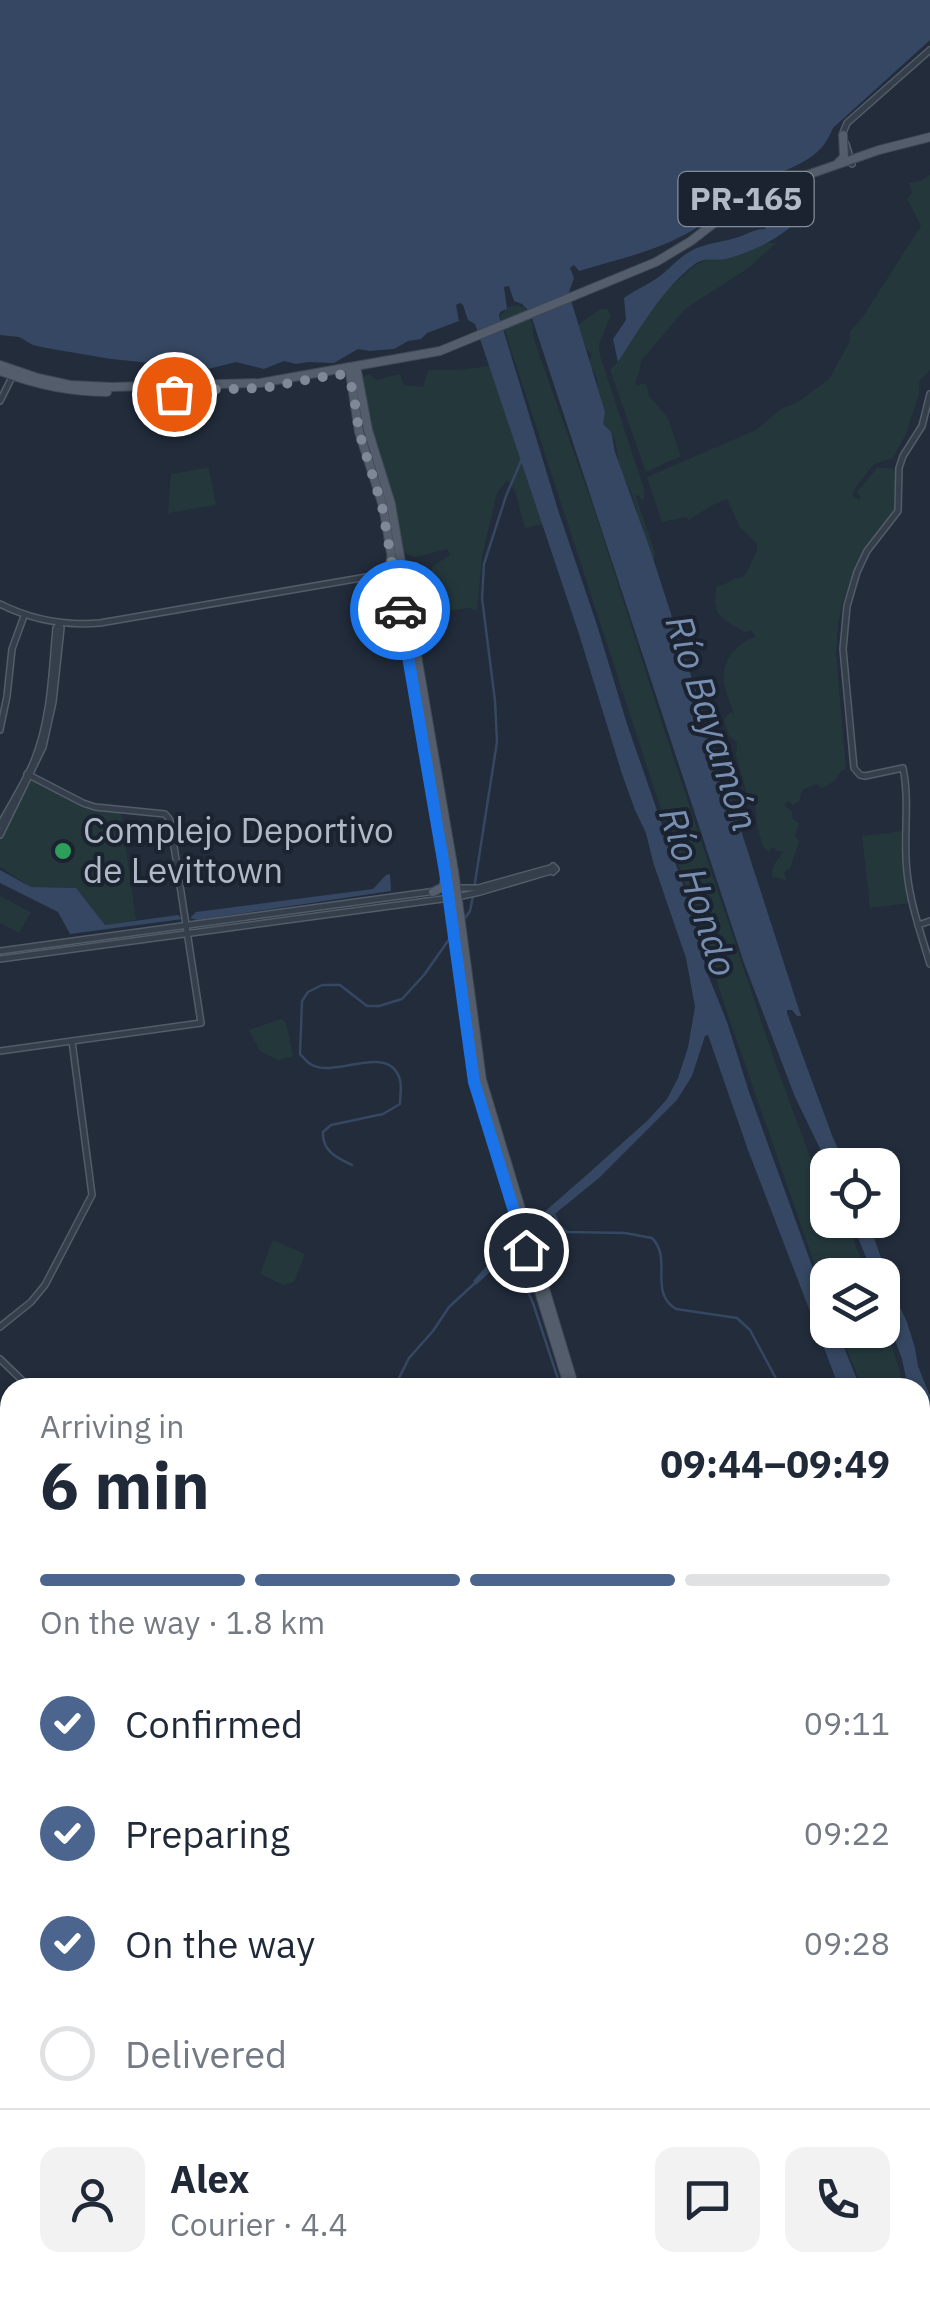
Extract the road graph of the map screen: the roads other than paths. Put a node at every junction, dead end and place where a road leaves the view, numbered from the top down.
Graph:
1 (930, 50) edge
2 (843, 135) junction
3 (928, 138) edge
4 (852, 162) junction
5 (834, 166) junction
6 (579, 297) junction
7 (0, 368) edge
8 (356, 371) junction
9 (14, 373) junction
10 (338, 374) junction
11 (160, 390) junction
12 (198, 390) junction
13 (353, 390) junction
14 (930, 394) edge
15 (0, 401) edge
16 (391, 554) junction
17 (415, 566) dead end
18 (398, 571) junction
19 (381, 574) junction
20 (0, 604) edge
21 (24, 616) junction
22 (59, 624) junction
23 (0, 730) edge
24 (29, 775) junction
25 (0, 825) edge
26 (0, 835) edge
27 (550, 870) dead end
28 (450, 876) junction
29 (435, 895) junction
30 (462, 895) junction
31 (930, 921) edge
32 (918, 924) junction
33 (188, 925) junction
34 (188, 934) junction
35 (0, 951) edge
36 (0, 960) edge
37 (930, 964) edge
38 (72, 1041) junction
39 (0, 1050) edge
40 (0, 1327) edge
41 (0, 1358) edge
42 (20, 1378) edge
43 (569, 1378) edge
44 (0, 2149) edge
45 (0, 2162) edge

1 - 2 street
2 - 4 street
2 - 5 main road
3 - 4 main road, PR-165
4 - 5 main road, PR-165
4 - 6 main road, PR-165
5 - 6 main road, PR-165
6 - 8 main road, PR-165
7 - 9 main road, PR-165
8 - 9 main road, PR-165
8 - 10 main road, PR-165
8 - 13 main road
8 - 18 main road
9 - 11 main road, PR-165
9 - 15 street
10 - 12 main road, PR-165
10 - 13 main road
11 - 12 main road, PR-165
11 - 12 main road
13 - 16 main road
14 - 32 street
16 - 18 main road
16 - 19 main road
17 - 18 street
18 - 19 street
18 - 28 main road
19 - 22 street
20 - 21 street
21 - 22 street
21 - 23 street
22 - 24 street
24 - 25 street
24 - 26 street
24 - 33 street
27 - 30 street
28 - 29 main road
28 - 30 main road
28 - 30 main road
29 - 30 street
29 - 30 main road
29 - 33 street
29 - 34 street
30 - 43 main road
31 - 32 street
32 - 37 street
33 - 34 street
33 - 35 street
34 - 36 street
34 - 38 street
38 - 39 street
38 - 40 street
41 - 42 street
44 - 45 street

